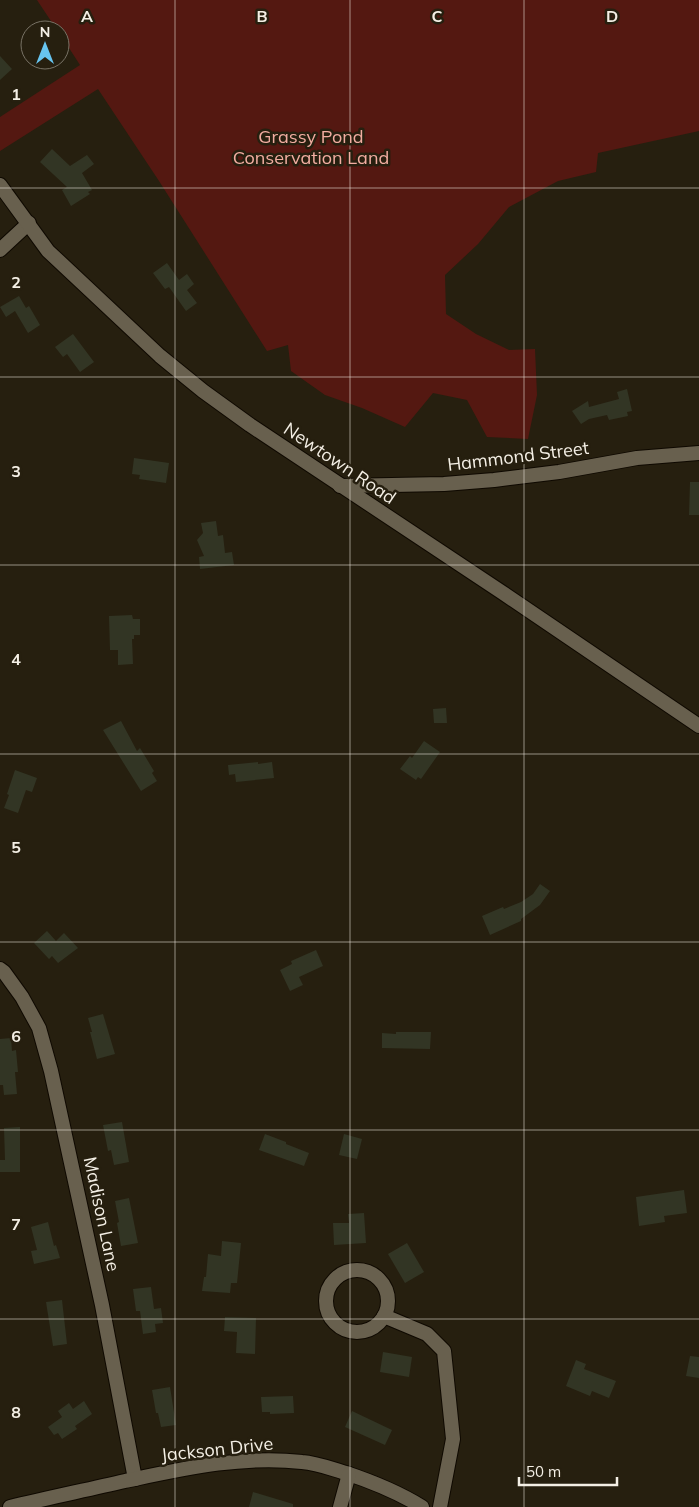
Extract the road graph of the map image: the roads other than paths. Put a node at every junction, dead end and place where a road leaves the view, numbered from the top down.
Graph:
1 (0, 185) edge
2 (29, 224) junction
3 (0, 250) edge
4 (699, 453) edge
5 (340, 486) junction
6 (699, 726) edge
7 (0, 969) edge
8 (384, 1316) junction
9 (349, 1474) junction
10 (135, 1479) junction
11 (10, 1507) edge
12 (340, 1507) edge
13 (422, 1507) edge
14 (440, 1507) edge

1 - 2 street, Newtown Road
2 - 3 street
2 - 5 street, Newtown Road
4 - 5 street, Hammond Street
5 - 6 street, Newtown Road
7 - 10 street, Madison Lane
8 - 8 street
8 - 14 street
9 - 10 street, Jackson Drive
9 - 12 street
9 - 13 street, Jackson Drive
10 - 11 street, Jackson Drive

